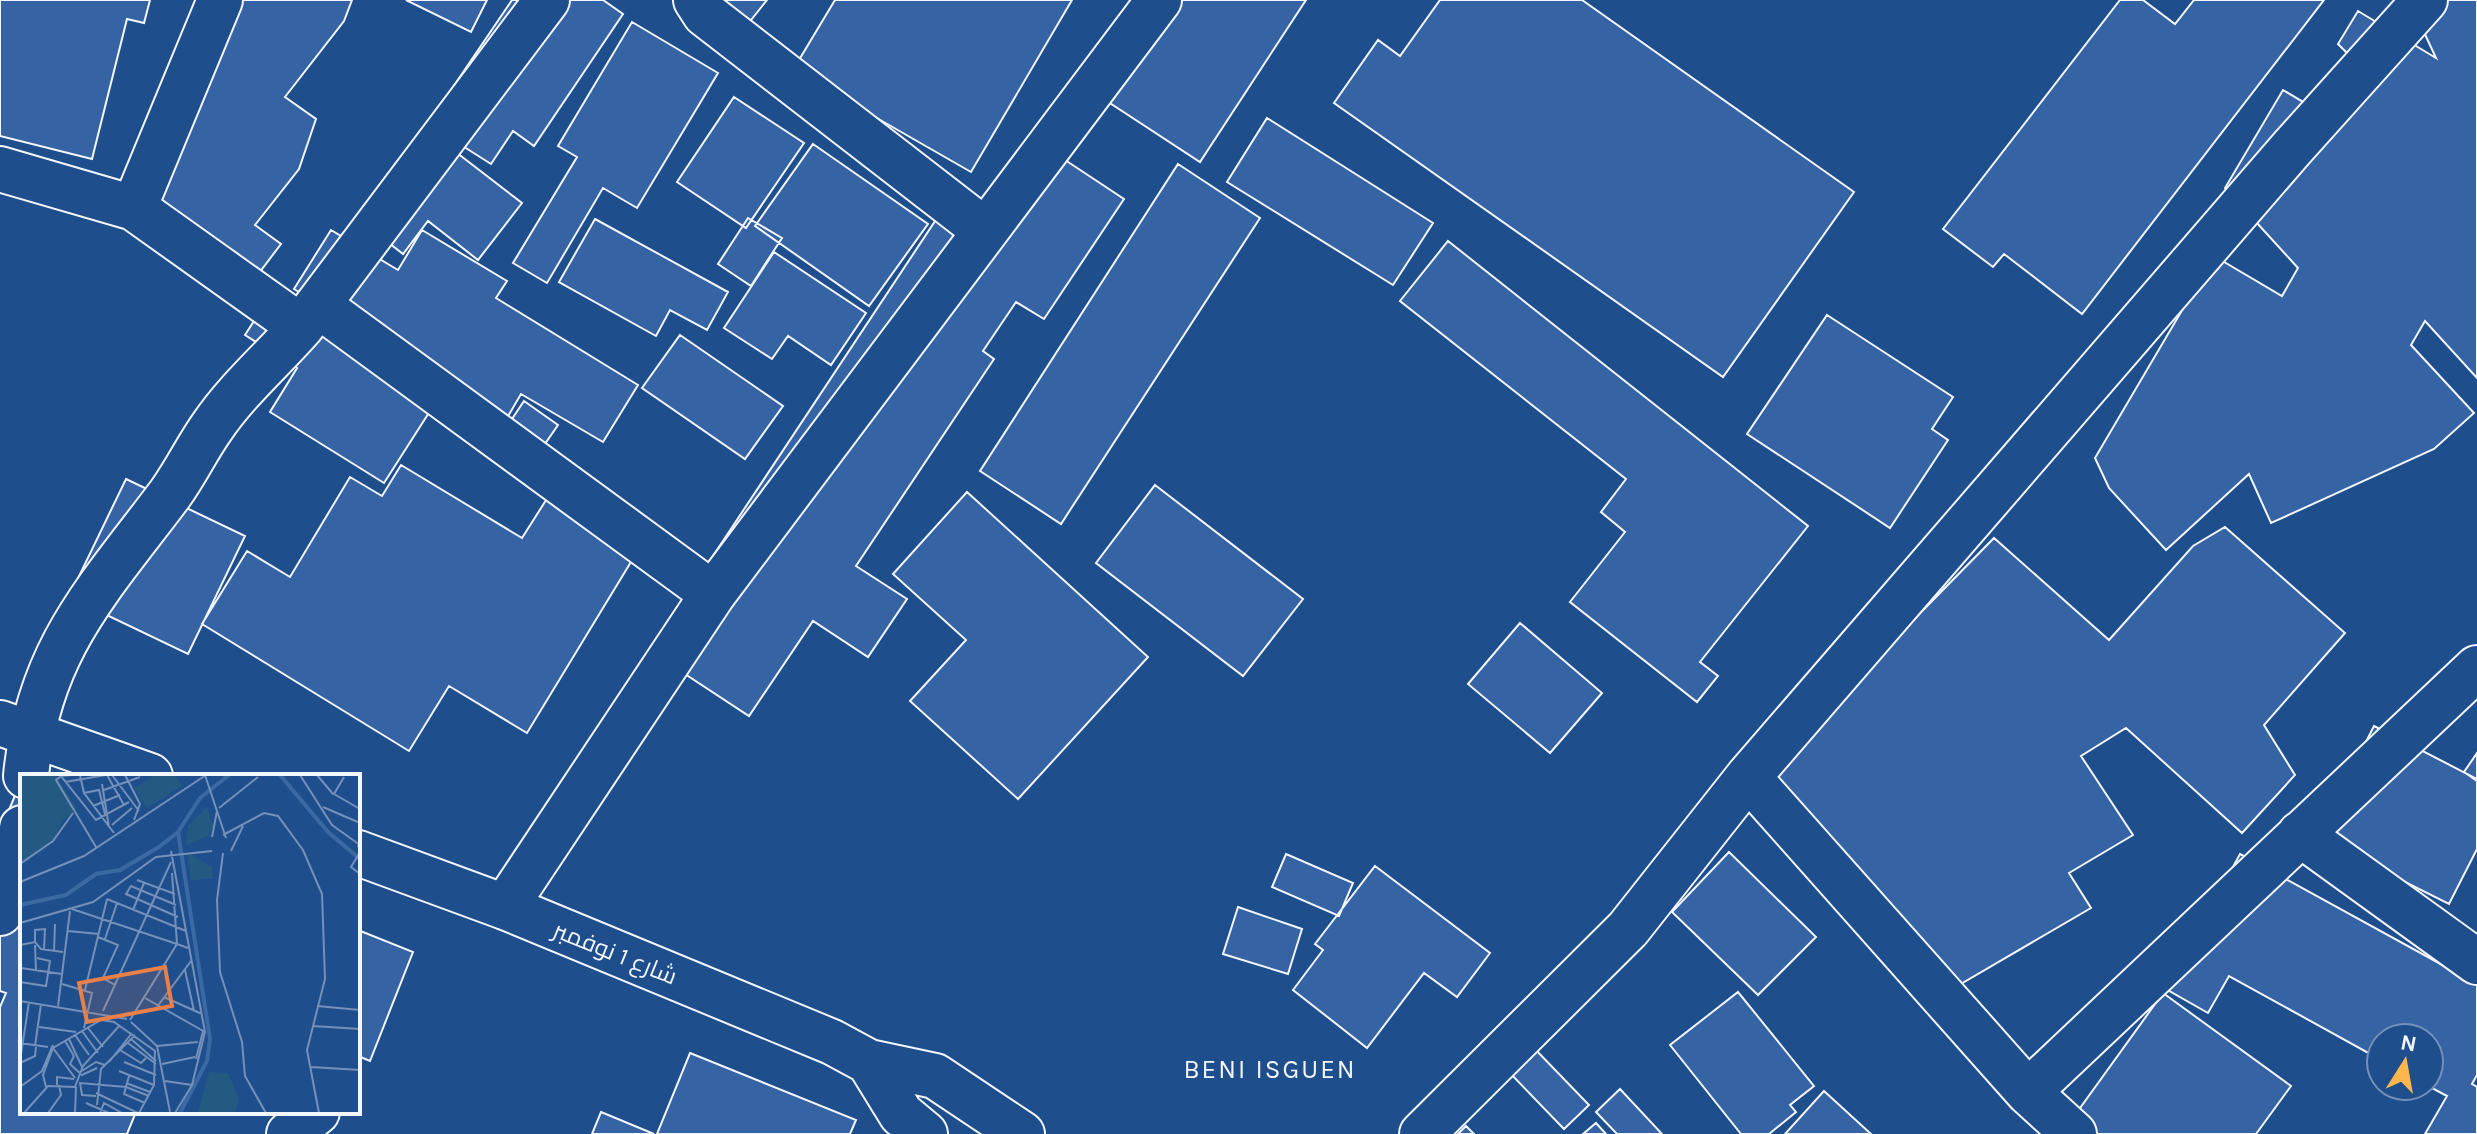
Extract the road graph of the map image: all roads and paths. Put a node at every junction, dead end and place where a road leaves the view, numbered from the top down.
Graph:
1 (220, 0) edge
2 (547, 0) edge
3 (696, 0) edge
4 (1159, 0) edge
5 (2425, 0) edge
6 (0, 169) edge
7 (134, 208) junction
8 (983, 229) junction
9 (310, 316) junction
10 (713, 594) junction
11 (2477, 668) edge
12 (15, 728) edge
13 (26, 774) edge
14 (144, 774) edge
15 (1748, 777) junction
16 (2300, 834) junction
17 (20, 847) edge
18 (360, 854) edge
19 (505, 907) junction
20 (0, 913) edge
21 (2477, 962) edge
22 (869, 1062) junction
23 (2028, 1092) junction
24 (314, 1114) edge
25 (289, 1134) edge
26 (925, 1134) edge
27 (1022, 1134) edge
28 (1422, 1134) edge
29 (2074, 1134) edge

1 - 7 street
2 - 9 street
3 - 8 street
4 - 8 street
5 - 15 street
6 - 7 street
7 - 9 street
8 - 10 street
9 - 10 street
9 - 12 street
10 - 19 street
11 - 16 street
12 - 13 street
12 - 14 street
15 - 23 street
15 - 28 street
16 - 21 street
16 - 23 street
17 - 20 street
18 - 19 street, شارع 1 نوفمبر
19 - 22 street, شارع 1 نوفمبر
22 - 26 street
22 - 27 street
23 - 29 street
24 - 25 street

